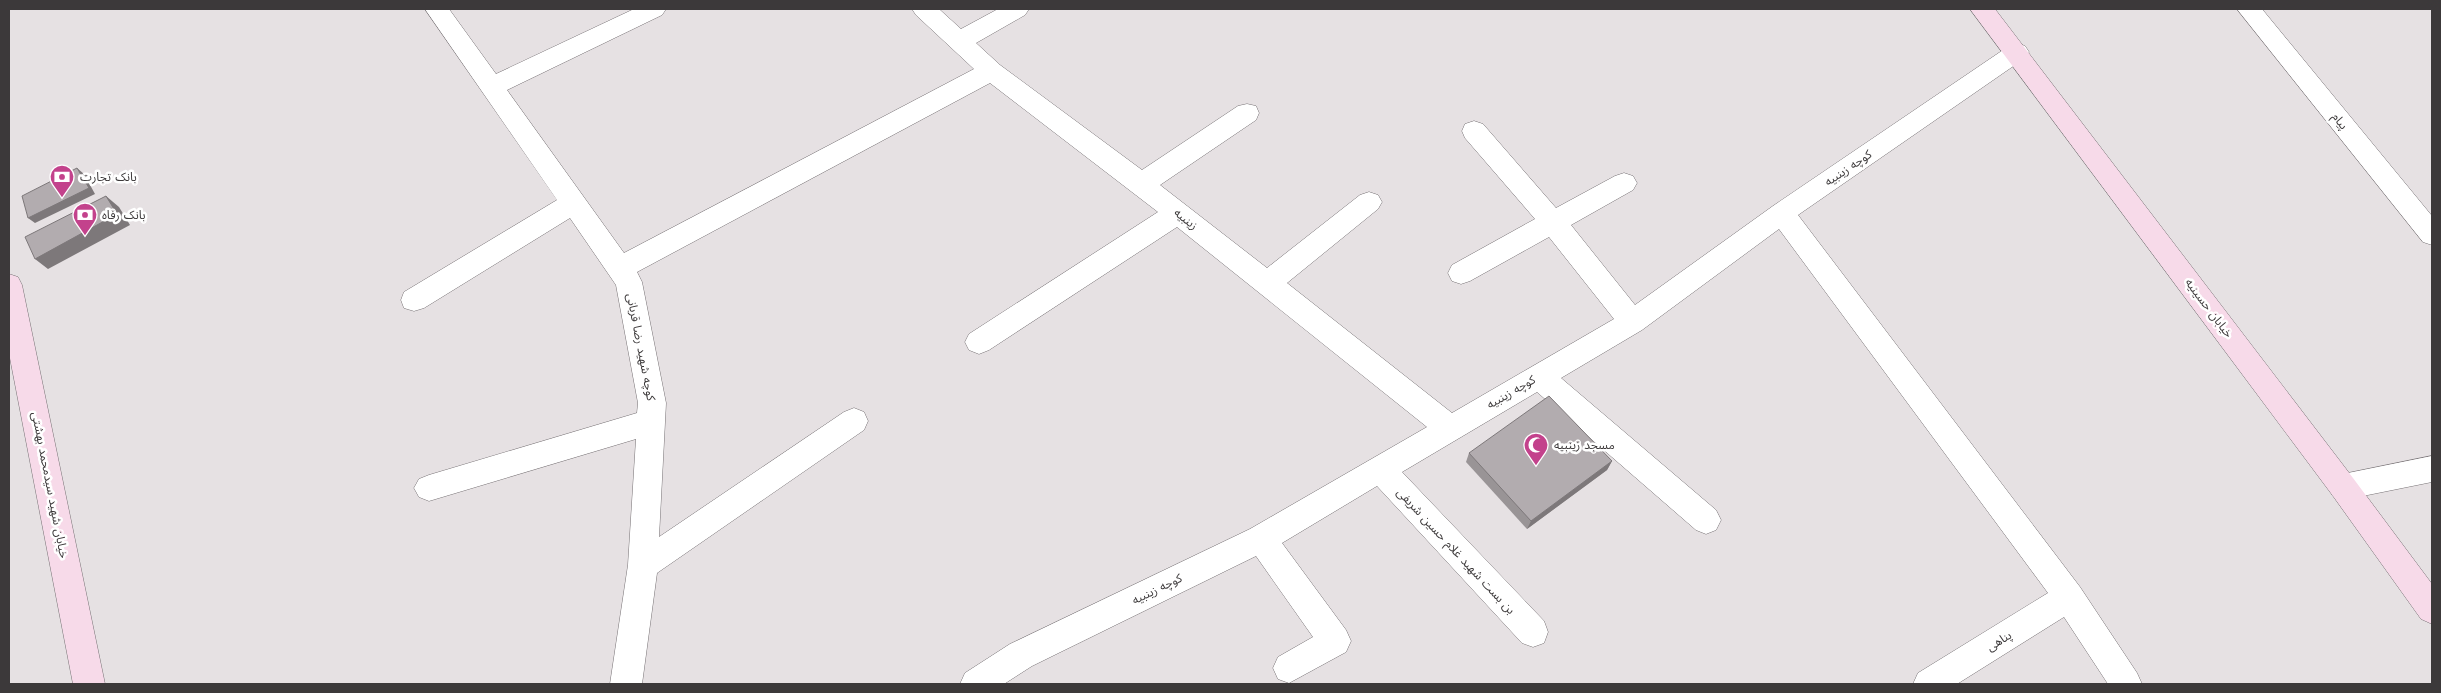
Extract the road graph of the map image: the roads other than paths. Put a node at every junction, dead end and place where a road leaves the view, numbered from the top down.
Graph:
1 (437, 9) edge
2 (654, 9) edge
3 (924, 9) edge
4 (1017, 9) edge
5 (1982, 9) edge
6 (2249, 9) edge
7 (959, 41) junction
8 (2017, 52) junction
9 (991, 71) junction
10 (492, 87) junction
11 (1247, 113) dead end
12 (1474, 131) dead end
13 (1624, 183) dead end
14 (1141, 184) junction
15 (1369, 202) dead end
16 (574, 203) junction
17 (1177, 212) junction
18 (1782, 212) junction
19 (1554, 222) junction
20 (2432, 234) edge
21 (620, 268) junction
22 (1461, 273) dead end
23 (1268, 283) junction
24 (10, 298) edge
25 (414, 300) dead end
26 (1632, 322) junction
27 (979, 342) dead end
28 (1538, 376) junction
29 (854, 421) dead end
30 (651, 422) junction
31 (1450, 428) junction
32 (1380, 469) junction
33 (2432, 469) edge
34 (2344, 487) junction
35 (429, 488) dead end
36 (1706, 520) dead end
37 (1261, 539) junction
38 (643, 565) junction
39 (2069, 597) junction
40 (2432, 610) edge
41 (1533, 632) dead end
42 (1289, 668) dead end
43 (89, 684) edge
44 (626, 684) edge
45 (976, 684) edge
46 (1929, 684) edge
47 (2126, 684) edge

1 - 10 street, کوچه شهید رضا قربانی
2 - 10 street
3 - 7 street, زینبیه
4 - 7 street
5 - 8 street, خیابان حسینیه
6 - 20 street, پیام
7 - 9 street, زینبیه
8 - 18 street, کوچه زینبیه
8 - 34 street, خیابان حسینیه
9 - 14 street, زینبیه
9 - 21 street
10 - 16 street, کوچه شهید رضا قربانی
11 - 14 street
12 - 19 street
13 - 19 street
14 - 17 street, زینبیه
15 - 23 street
16 - 21 street, کوچه شهید رضا قربانی
16 - 25 street
17 - 23 street, زینبیه
17 - 27 street
18 - 26 street, کوچه زینبیه
18 - 39 street
19 - 22 street
19 - 26 street
21 - 30 street, کوچه شهید رضا قربانی
23 - 31 street, زینبیه
24 - 43 street, خیابان شهید سیدمحمد بهشتی
26 - 28 street, کوچه زینبیه
28 - 31 street, کوچه زینبیه
28 - 36 street
29 - 38 street
30 - 35 street
30 - 38 street, کوچه شهید رضا قربانی
31 - 32 street, کوچه زینبیه
32 - 37 street, کوچه زینبیه
32 - 41 street, بن بست شهید غلام حسین شریفی
33 - 34 street
34 - 40 street, خیابان حسینیه
37 - 42 street
37 - 45 street, کوچه زینبیه
38 - 44 street, کوچه شهید رضا قربانی
39 - 46 street, پناهی
39 - 47 street

